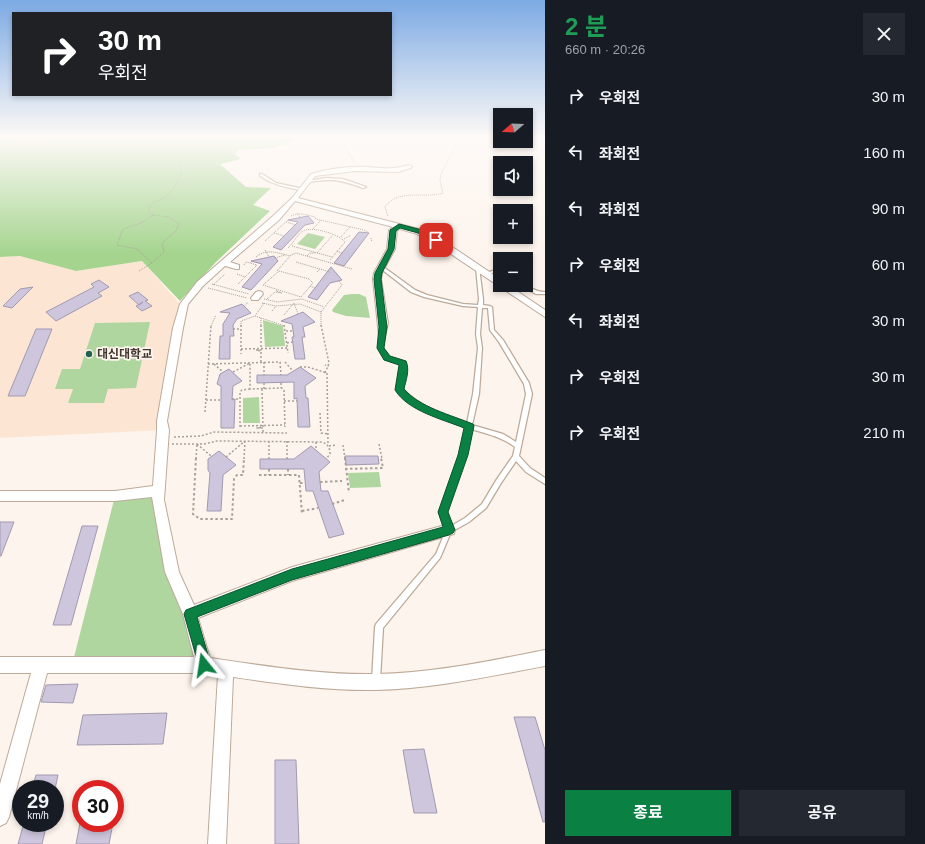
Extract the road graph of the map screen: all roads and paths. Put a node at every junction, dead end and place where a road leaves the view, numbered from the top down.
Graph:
1 (179, 176) edge
2 (263, 176) edge
3 (312, 176) edge
4 (440, 176) edge
5 (310, 181) junction
6 (364, 187) dead end
7 (302, 189) junction
8 (294, 199) junction
9 (297, 213) junction
10 (153, 215) junction
11 (291, 216) dead end
12 (300, 218) dead end
13 (288, 220) dead end
14 (321, 220) junction
15 (285, 222) junction
16 (331, 222) junction
17 (329, 224) dead end
18 (296, 225) dead end
19 (342, 225) junction
20 (400, 226) junction
21 (340, 227) dead end
22 (350, 227) junction
23 (313, 229) junction
24 (274, 233) junction
25 (369, 233) dead end
26 (333, 235) junction
27 (351, 235) dead end
28 (284, 236) dead end
29 (341, 237) junction
30 (371, 238) dead end
31 (344, 239) junction
32 (264, 241) dead end
33 (372, 242) dead end
34 (291, 245) junction
35 (343, 245) junction
36 (348, 246) dead end
37 (288, 248) dead end
38 (265, 250) junction
39 (311, 251) junction
40 (337, 251) junction
41 (317, 253) junction
42 (342, 253) dead end
43 (286, 255) junction
44 (290, 256) junction
45 (307, 256) junction
46 (256, 257) dead end
47 (269, 257) dead end
48 (332, 257) junction
49 (276, 258) dead end
50 (330, 260) dead end
51 (252, 261) dead end
52 (296, 262) dead end
53 (153, 263) junction
54 (250, 263) junction
55 (309, 265) junction
56 (226, 267) junction
57 (381, 267) junction
58 (238, 268) junction
59 (306, 268) dead end
60 (478, 268) junction
61 (320, 269) junction
62 (352, 269) dead end
63 (139, 271) dead end
64 (493, 271) edge
65 (250, 272) junction
66 (276, 272) junction
67 (302, 272) dead end
68 (317, 272) dead end
69 (330, 272) dead end
70 (254, 274) dead end
71 (486, 274) junction
72 (299, 276) junction
73 (313, 276) dead end
74 (245, 277) junction
75 (493, 278) edge
76 (310, 280) junction
77 (339, 281) dead end
78 (238, 284) dead end
79 (213, 285) dead end
80 (310, 286) junction
81 (206, 288) dead end
82 (315, 288) dead end
83 (277, 290) junction
84 (533, 291) edge
85 (512, 292) edge
86 (545, 293) edge
87 (257, 298) dead end
88 (267, 299) dead end
89 (294, 303) junction
90 (264, 304) junction
91 (276, 306) junction
92 (481, 306) junction
93 (244, 307) dead end
94 (272, 311) dead end
95 (321, 312) junction
96 (298, 314) dead end
97 (545, 314) edge
98 (284, 315) dead end
99 (216, 316) dead end
100 (255, 316) junction
101 (261, 318) junction
102 (233, 329) dead end
103 (240, 329) junction
104 (286, 331) junction
105 (293, 331) dead end
106 (382, 334) joint
107 (287, 342) junction
108 (292, 342) dead end
109 (288, 348) junction
110 (241, 349) junction
111 (261, 349) junction
112 (288, 353) dead end
113 (241, 354) dead end
114 (262, 362) junction
115 (264, 362) junction
116 (286, 362) dead end
117 (250, 363) junction
118 (208, 364) junction
119 (214, 364) junction
120 (300, 367) dead end
121 (294, 371) dead end
122 (223, 372) dead end
123 (233, 372) dead end
124 (325, 373) junction
125 (264, 375) dead end
126 (281, 375) dead end
127 (281, 382) dead end
128 (264, 383) dead end
129 (281, 388) junction
130 (250, 389) junction
131 (263, 389) junction
132 (232, 399) dead end
133 (240, 399) junction
134 (206, 400) junction
135 (220, 400) dead end
136 (284, 401) junction
137 (297, 401) dead end
138 (205, 412) dead end
139 (320, 413) dead end
140 (263, 425) junction
141 (469, 426) junction
142 (263, 432) junction
143 (287, 432) dead end
144 (329, 434) junction
145 (170, 441) junction
146 (245, 441) junction
147 (268, 441) junction
148 (287, 441) junction
149 (316, 442) junction
150 (197, 444) junction
151 (379, 444) dead end
152 (328, 445) junction
153 (337, 445) dead end
154 (343, 445) dead end
155 (518, 446) junction
156 (316, 450) dead end
157 (211, 456) dead end
158 (516, 457) junction
159 (226, 458) dead end
160 (269, 459) dead end
161 (287, 459) dead end
162 (326, 459) dead end
163 (269, 469) dead end
164 (288, 469) dead end
165 (345, 469) junction
166 (259, 475) dead end
167 (269, 475) junction
168 (288, 475) junction
169 (342, 481) dead end
170 (545, 481) edge
171 (320, 482) dead end
172 (305, 483) dead end
173 (300, 484) junction
174 (159, 491) junction
175 (349, 493) dead end
176 (0, 496) edge
177 (345, 500) dead end
178 (332, 504) dead end
179 (318, 508) dead end
180 (449, 530) junction
181 (190, 614) junction
182 (545, 658) edge
183 (0, 665) edge
184 (41, 665) junction
185 (204, 665) junction
186 (226, 668) junction
187 (376, 682) junction
188 (0, 817) edge
189 (217, 844) edge

1 - 10 path
2 - 7 lane
3 - 5 street
4 - 20 path
5 - 6 lane
5 - 7 street
7 - 8 street
8 - 20 street
8 - 56 street
9 - 11 path
9 - 12 path
9 - 14 path
10 - 53 path
10 - 53 path
13 - 15 path
14 - 16 path
14 - 23 path
15 - 18 path
15 - 24 path
16 - 17 path
16 - 19 path
19 - 21 path
19 - 22 path
20 - 57 street
20 - 60 street
22 - 25 path
22 - 29 path
23 - 26 path
23 - 34 path
24 - 28 path
24 - 32 path
26 - 29 path
26 - 41 path
27 - 31 path
29 - 31 path
30 - 33 path
31 - 35 path
34 - 37 path
34 - 39 path
35 - 36 path
35 - 40 path
38 - 43 path
38 - 46 path
38 - 47 path
39 - 41 path
39 - 45 path
40 - 42 path
40 - 48 path
41 - 48 path
43 - 44 path
43 - 49 path
44 - 45 path
44 - 66 path
45 - 62 path
48 - 50 path
51 - 54 path
52 - 55 path
53 - 63 path
54 - 58 path
54 - 65 path
55 - 59 path
55 - 61 path
56 - 58 street
56 - 79 path
56 - 145 street
57 - 92 lane
57 - 106 street
58 - 74 path
60 - 71 street
60 - 92 lane
61 - 68 path
61 - 69 path
64 - 71 lane
65 - 70 path
65 - 74 path
66 - 72 path
66 - 83 path
67 - 72 path
71 - 75 street
72 - 76 path
73 - 76 path
74 - 78 path
76 - 80 path
77 - 95 path
80 - 82 path
80 - 83 path
81 - 93 path
83 - 88 path
84 - 86 lane
85 - 97 street
87 - 90 path
89 - 91 path
89 - 95 path
89 - 96 path
89 - 98 path
90 - 91 path
90 - 100 path
91 - 94 path
92 - 141 lane
92 - 155 lane
95 - 124 path
99 - 118 path
100 - 101 path
100 - 103 path
101 - 104 path
101 - 111 path
102 - 103 path
103 - 110 path
104 - 105 path
104 - 107 path
106 - 141 lane
107 - 108 path
107 - 109 path
109 - 111 path
109 - 112 path
110 - 111 path
110 - 113 path
111 - 114 path
114 - 115 path
114 - 117 path
115 - 125 path
115 - 126 path
116 - 121 path
117 - 119 path
117 - 123 path
117 - 130 path
118 - 119 path
118 - 134 path
119 - 122 path
120 - 124 path
124 - 144 path
127 - 129 path
128 - 131 path
129 - 131 path
129 - 136 path
130 - 131 path
130 - 133 path
131 - 140 path
132 - 133 path
133 - 140 path
134 - 135 path
134 - 138 path
136 - 137 path
136 - 140 path
139 - 144 path
140 - 142 path
141 - 155 lane
141 - 180 lane
142 - 143 path
142 - 145 path
144 - 152 path
145 - 150 path
145 - 174 street
146 - 147 path
146 - 150 path
146 - 150 path
146 - 159 path
147 - 148 path
147 - 160 path
148 - 149 path
148 - 161 path
149 - 152 path
149 - 156 path
150 - 157 path
151 - 165 path
152 - 153 path
152 - 162 path
154 - 165 path
155 - 158 lane
158 - 170 lane
158 - 180 lane
163 - 167 path
164 - 168 path
165 - 175 path
166 - 167 path
167 - 168 path
168 - 173 path
169 - 171 path
172 - 173 path
173 - 179 path
174 - 176 street
174 - 181 street
177 - 178 path
180 - 181 street
180 - 187 lane
181 - 185 street
182 - 187 street
183 - 184 street
184 - 185 street
184 - 188 street
185 - 186 street
186 - 187 street
186 - 189 street

